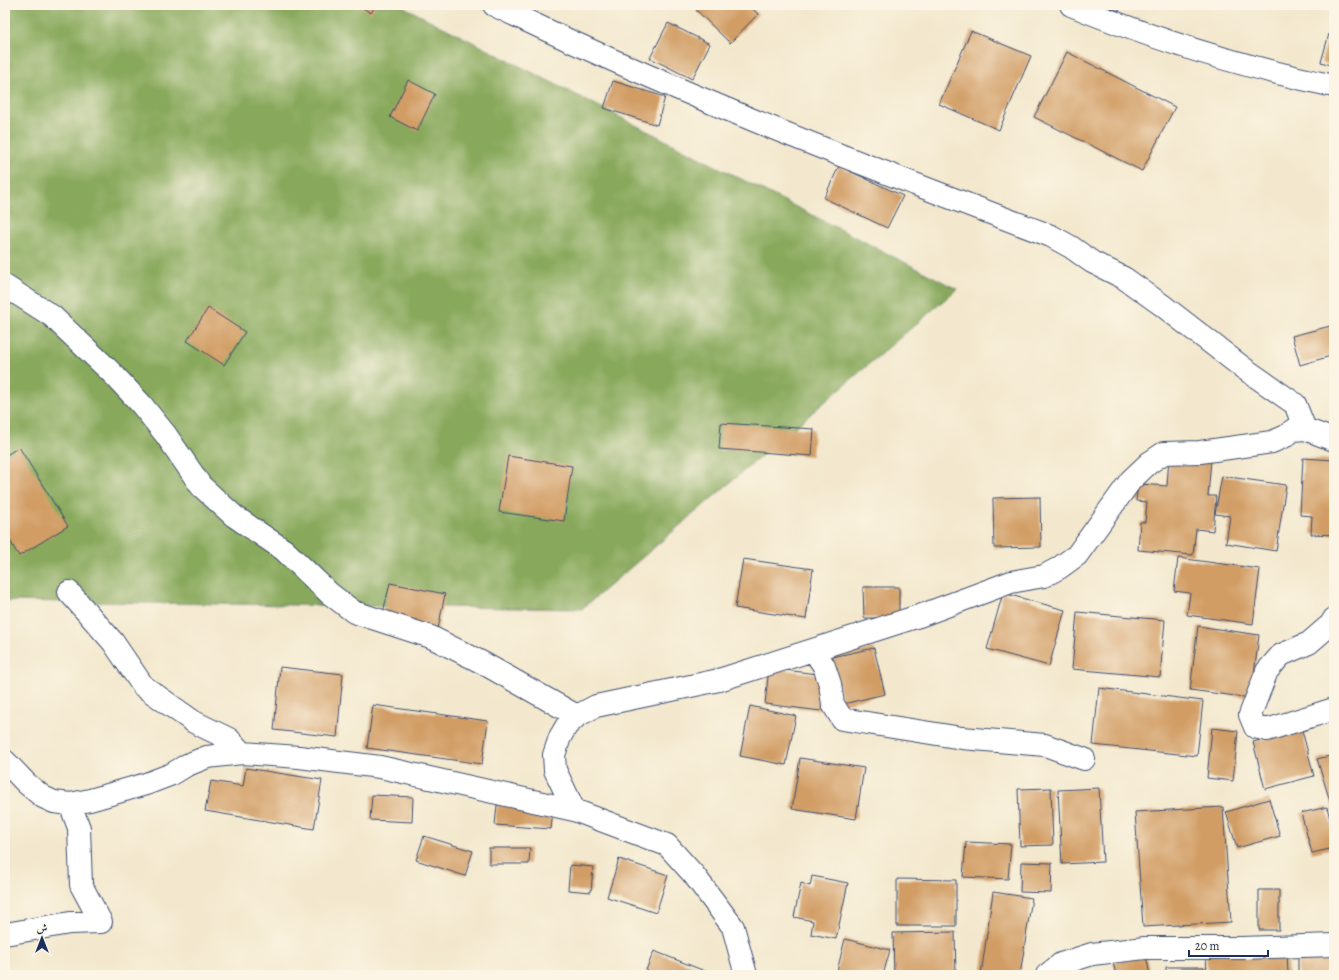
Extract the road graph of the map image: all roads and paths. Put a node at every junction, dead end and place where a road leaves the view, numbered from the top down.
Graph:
1 (494, 5) edge
2 (1071, 5) edge
3 (1334, 86) edge
4 (5, 286) edge
5 (1305, 429) junction
6 (1334, 440) edge
7 (69, 592) dead end
8 (1334, 619) edge
9 (814, 651) junction
10 (1334, 709) edge
11 (577, 716) junction
12 (242, 753) junction
13 (1084, 759) dead end
14 (5, 760) edge
15 (70, 804) junction
16 (574, 810) junction
17 (5, 934) edge
18 (1334, 945) edge
19 (746, 975) edge
20 (1047, 975) edge

1 - 5 street
2 - 3 street
4 - 11 street
5 - 6 street
5 - 9 street
7 - 12 street
8 - 10 street
9 - 11 street
9 - 13 street
11 - 16 street
12 - 15 street
12 - 16 street
14 - 15 street
15 - 17 street
16 - 19 street
18 - 20 street

